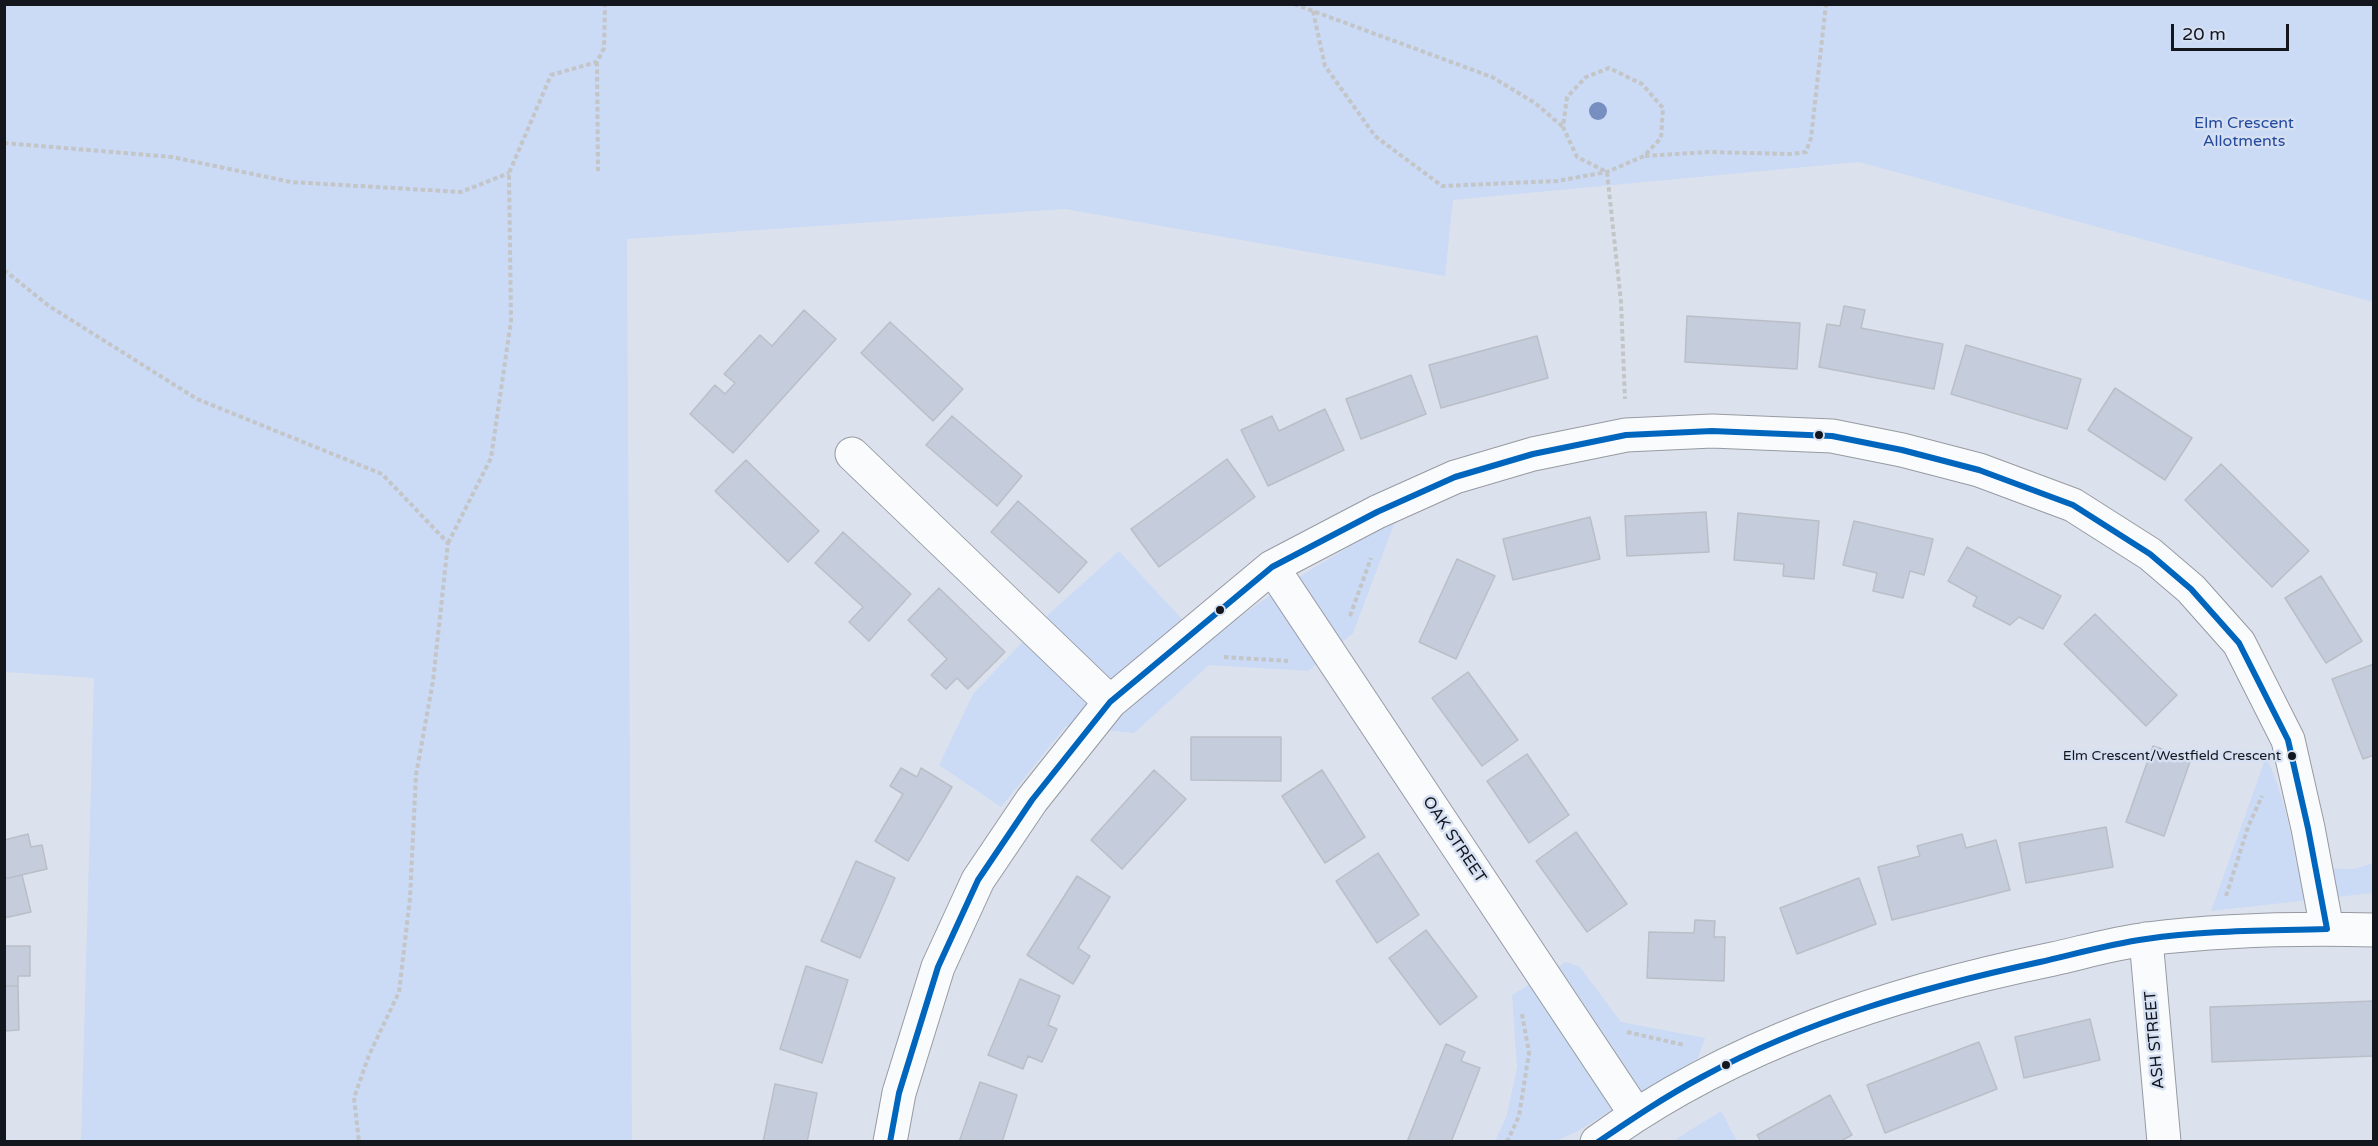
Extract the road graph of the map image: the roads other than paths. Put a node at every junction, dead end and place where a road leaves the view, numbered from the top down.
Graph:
1 (852, 454) dead end
2 (1272, 567) junction
3 (1110, 702) junction
4 (2327, 929) junction
5 (2373, 930) edge
6 (2146, 939) junction
7 (1635, 1113) junction
8 (890, 1142) edge
9 (1597, 1142) edge
10 (2164, 1142) edge

1 - 3 street
2 - 3 street
2 - 4 street
2 - 7 street, OAK STREET
3 - 8 street
4 - 5 street
4 - 6 street
6 - 7 street
6 - 10 street, ASH STREET
7 - 9 street

